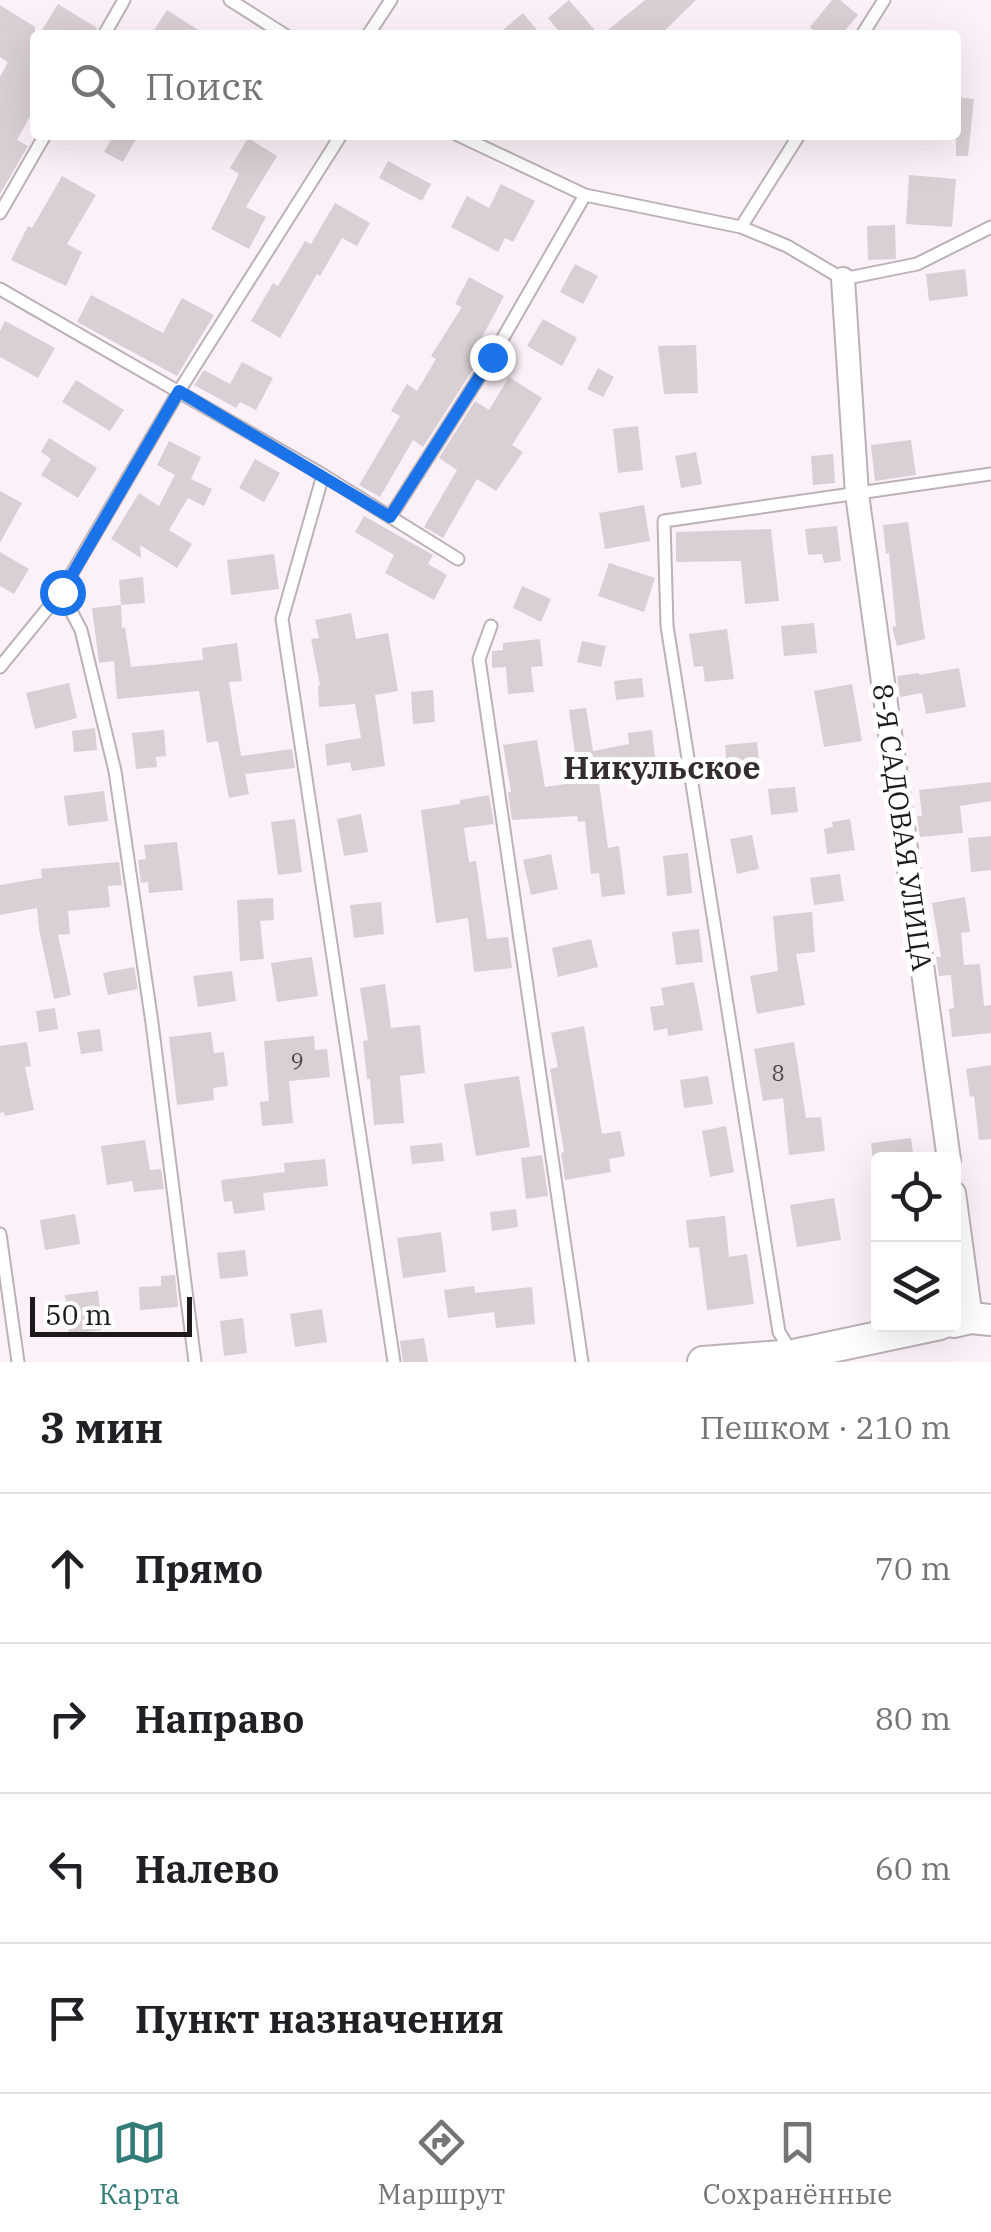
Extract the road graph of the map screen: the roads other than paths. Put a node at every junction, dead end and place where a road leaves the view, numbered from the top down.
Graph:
1 (124, 0) edge
2 (230, 0) edge
3 (391, 0) edge
4 (884, 0) edge
5 (107, 30) edge
6 (277, 30) edge
7 (371, 30) edge
8 (865, 30) edge
9 (42, 140) edge
10 (337, 140) edge
11 (469, 140) edge
12 (796, 140) edge
13 (585, 194) junction
14 (0, 213) edge
15 (741, 227) junction
16 (991, 227) edge
17 (843, 278) junction
18 (0, 289) edge
19 (179, 391) junction
20 (991, 474) edge
21 (323, 475) junction
22 (857, 494) junction
23 (390, 517) junction
24 (458, 559) dead end
25 (62, 592) junction
26 (491, 626) dead end
27 (0, 667) edge
28 (948, 1152) edge
29 (0, 1234) edge
30 (961, 1242) edge
31 (972, 1320) edge
32 (906, 1332) edge
33 (794, 1358) edge
34 (18, 1362) edge
35 (195, 1362) edge
36 (394, 1362) edge
37 (582, 1362) edge
38 (703, 1362) edge

1 - 5 lane
2 - 6 lane
3 - 7 lane
4 - 8 lane
9 - 14 lane
10 - 19 lane
11 - 13 lane
12 - 15 lane
13 - 15 lane
13 - 23 lane
15 - 17 lane
16 - 17 lane
17 - 22 street, 8-Я САДОВАЯ УЛИЦА
18 - 19 lane
19 - 21 lane
19 - 25 lane
20 - 22 lane
21 - 23 lane
21 - 36 lane
22 - 28 street, 8-Я САДОВАЯ УЛИЦА
22 - 33 lane
23 - 24 lane
25 - 27 lane
25 - 35 lane
26 - 37 lane
29 - 34 lane
30 - 31 street
32 - 33 street
33 - 38 street

